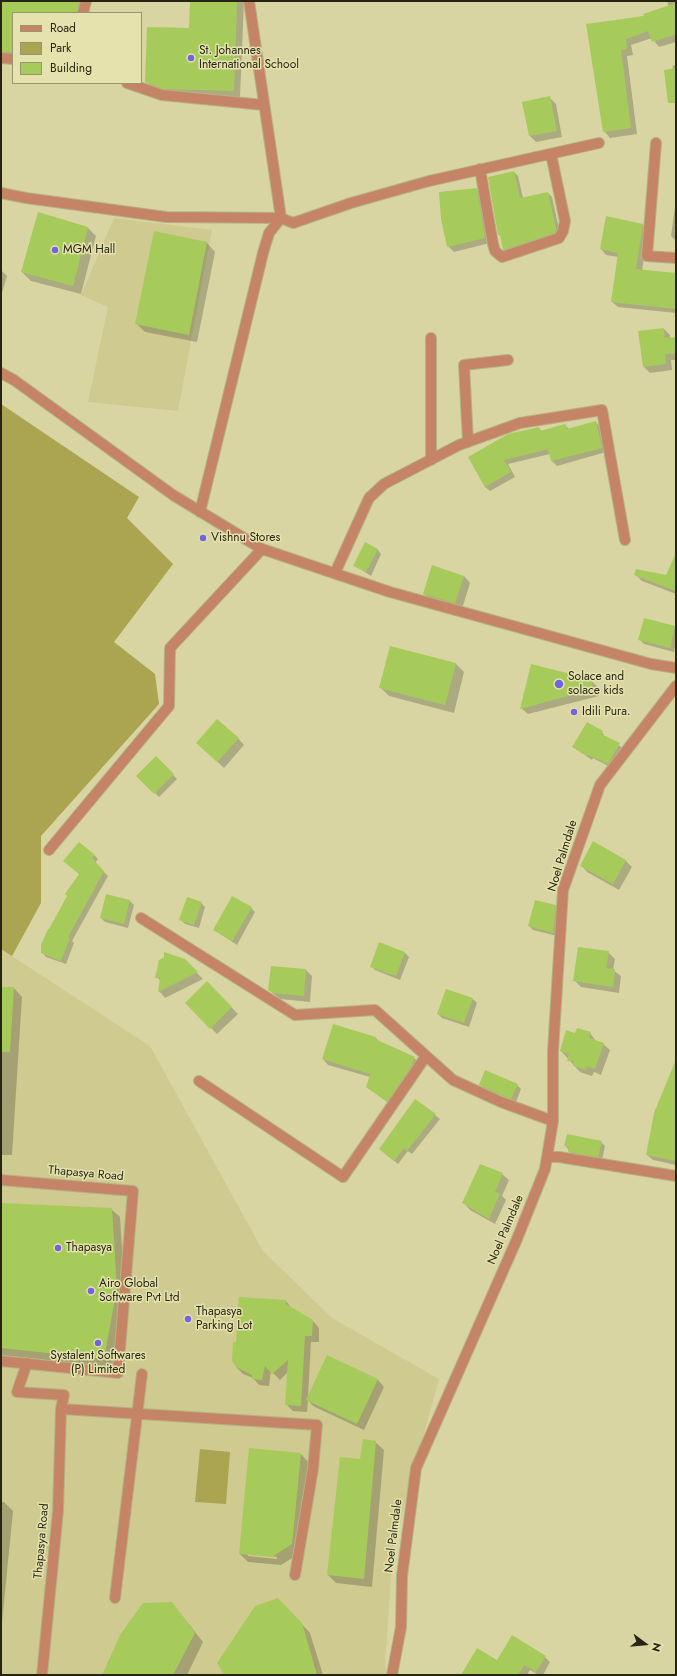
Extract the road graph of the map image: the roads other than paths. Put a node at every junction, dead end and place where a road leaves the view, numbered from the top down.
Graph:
1 (86, 1) edge
2 (249, 1) edge
3 (83, 12) edge
4 (1, 58) edge
5 (12, 59) edge
6 (130, 84) edge
7 (264, 105) junction
8 (599, 143) dead end
9 (656, 143) dead end
10 (551, 154) junction
11 (480, 170) junction
12 (1, 193) edge
13 (281, 218) junction
14 (676, 258) edge
15 (431, 338) dead end
16 (508, 360) dead end
17 (1, 372) edge
18 (468, 442) junction
19 (431, 460) junction
20 (200, 512) junction
21 (625, 540) dead end
22 (262, 549) junction
23 (335, 573) junction
24 (676, 668) edge
25 (676, 686) edge
26 (49, 850) dead end
27 (141, 918) dead end
28 (426, 1056) junction
29 (199, 1081) dead end
30 (553, 1121) junction
31 (548, 1157) junction
32 (676, 1176) edge
33 (1, 1180) edge
34 (1, 1361) edge
35 (27, 1362) junction
36 (142, 1374) dead end
37 (61, 1409) junction
38 (136, 1414) junction
39 (296, 1575) dead end
40 (115, 1598) dead end
41 (42, 1675) edge
42 (392, 1675) edge

1 - 3 street
2 - 7 street
4 - 5 street
6 - 7 street
7 - 13 street
8 - 10 street
9 - 14 street
10 - 11 street
10 - 11 street
11 - 13 street
12 - 13 street
13 - 20 street
15 - 19 street
16 - 18 street
17 - 20 street
18 - 19 street
18 - 21 street
19 - 23 street
20 - 22 street
22 - 23 street
22 - 26 street
23 - 24 street
25 - 30 street, Noel Palmdale
27 - 28 street
28 - 29 street
28 - 30 street
30 - 31 street, Noel Palmdale
31 - 32 street
31 - 42 street, Noel Palmdale
33 - 35 street, Thapasya Road
34 - 35 street, Thapasya Road
35 - 37 street, Thapasya Road
36 - 38 street
37 - 38 street
37 - 41 street, Thapasya Road
38 - 39 street
38 - 40 street

